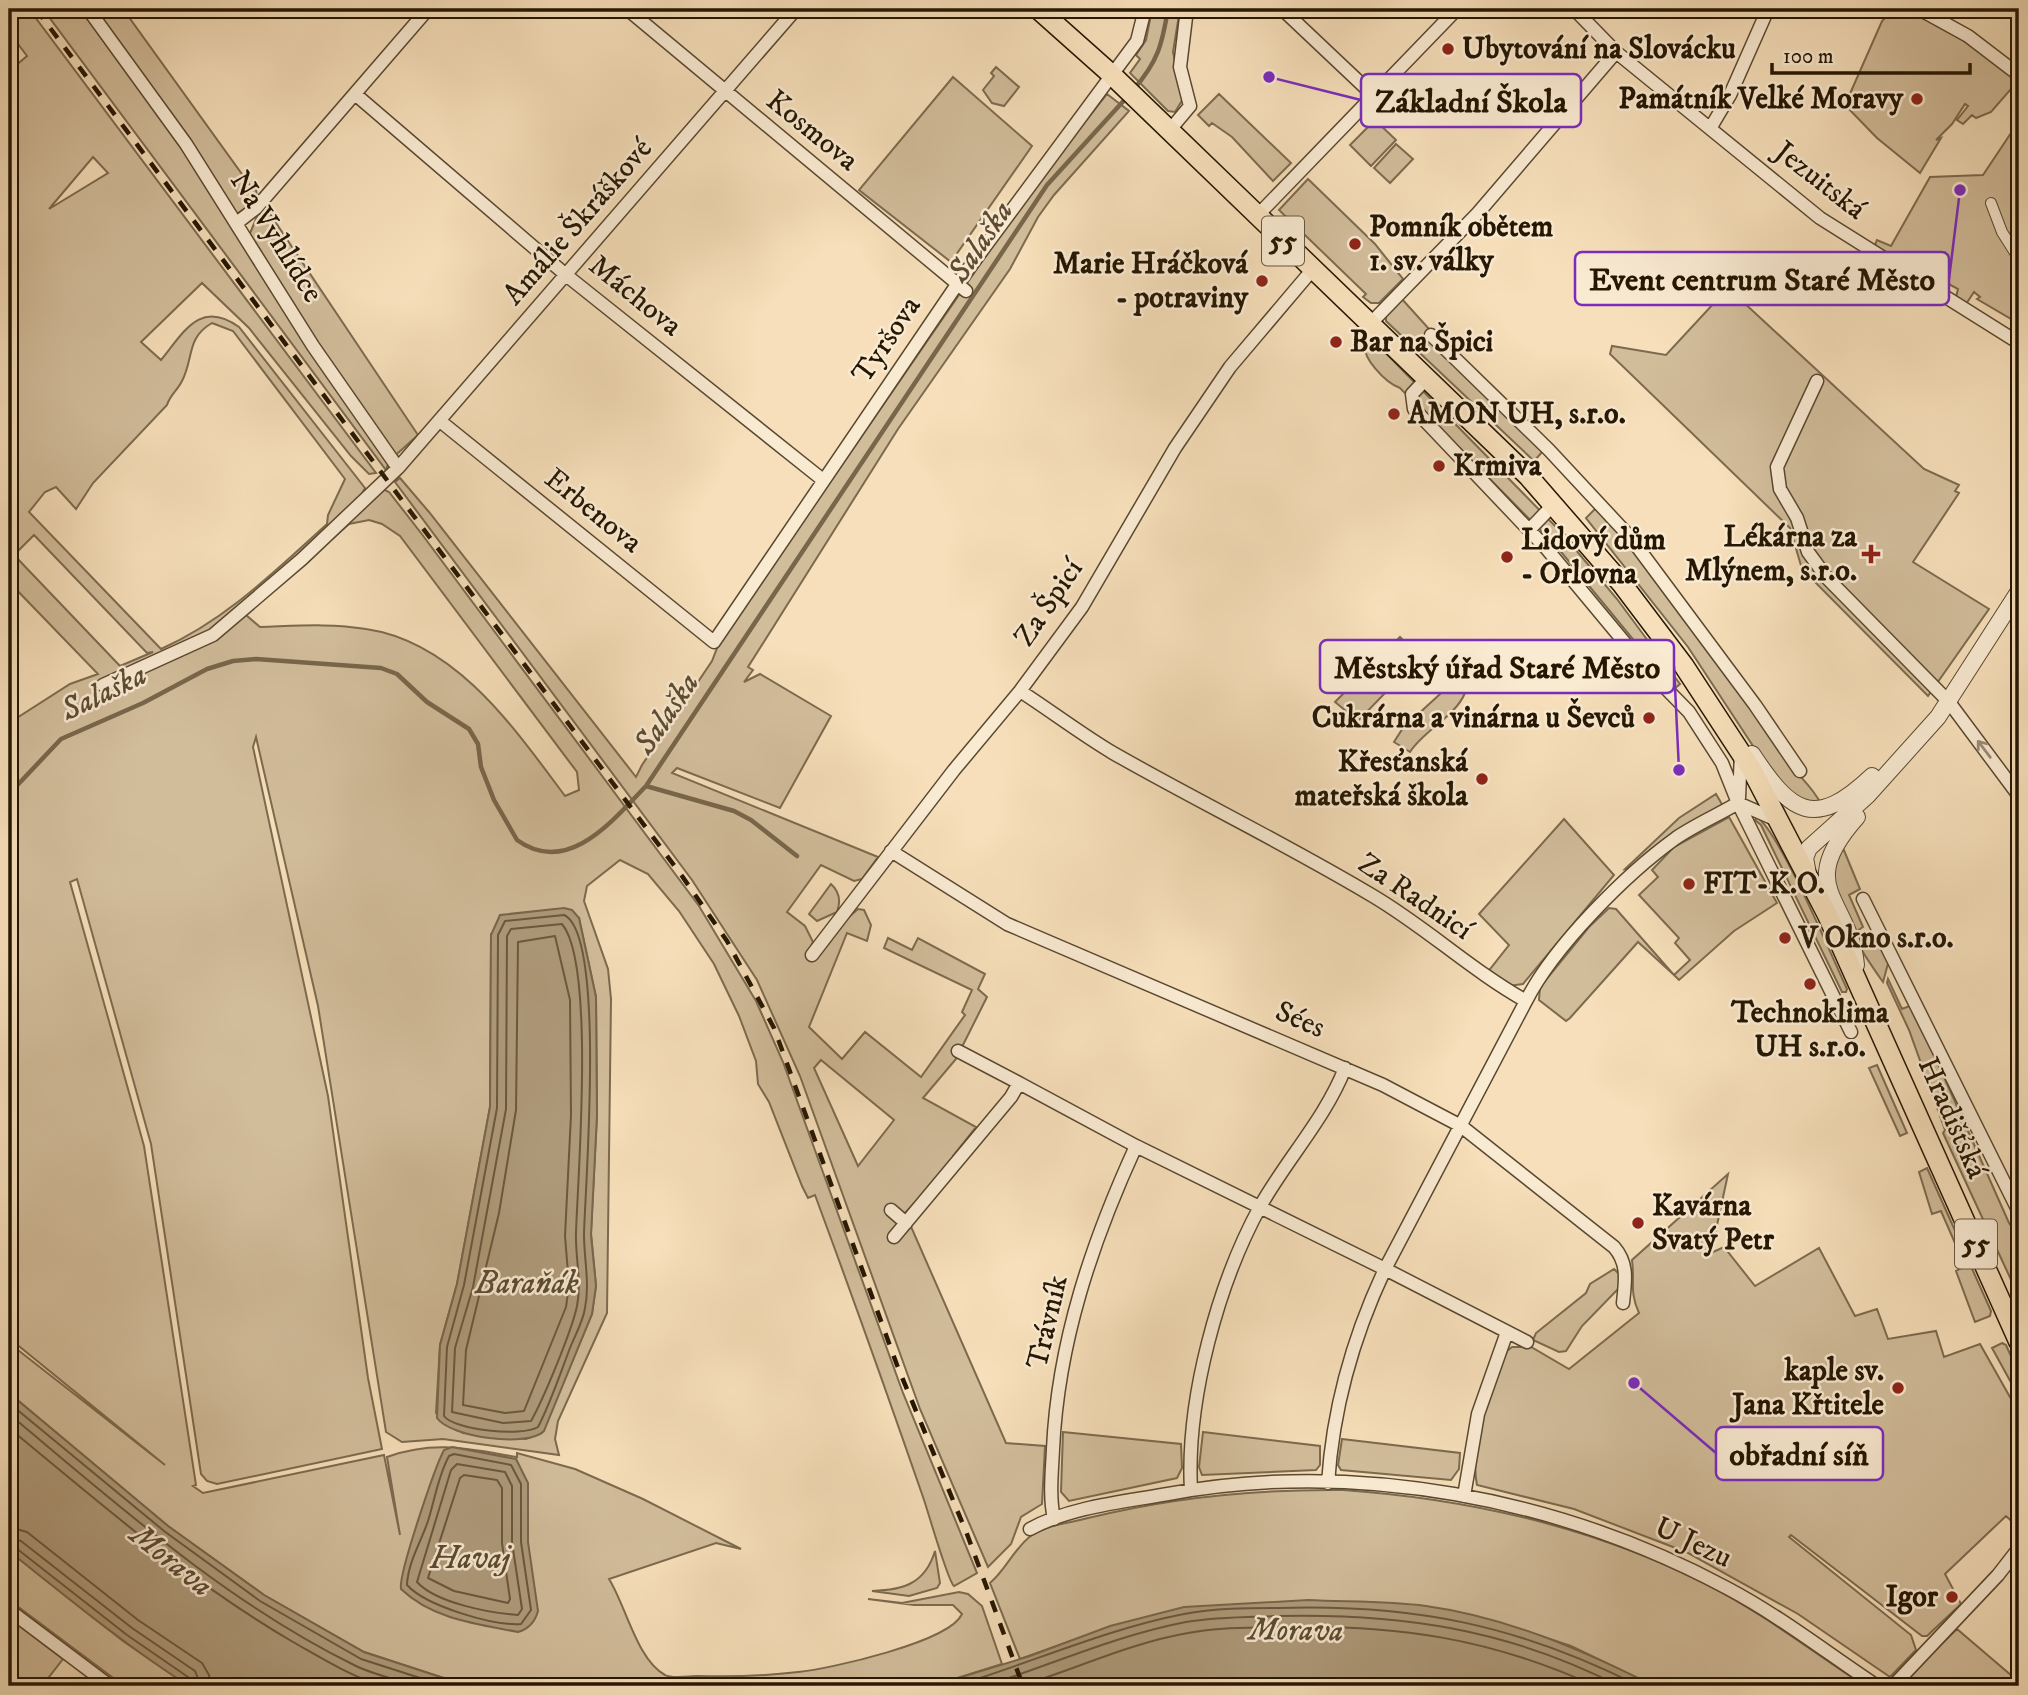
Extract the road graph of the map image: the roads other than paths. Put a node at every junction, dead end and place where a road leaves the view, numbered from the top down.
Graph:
1 (105, 9) edge
2 (428, 9) edge
3 (627, 9) edge
4 (796, 9) edge
5 (1038, 9) edge
6 (1145, 9) edge
7 (1187, 9) edge
8 (1282, 9) edge
9 (1457, 9) edge
10 (1574, 9) edge
11 (1768, 9) edge
12 (1919, 9) edge
13 (91, 13) edge
14 (1616, 52) junction
15 (2019, 75) edge
16 (1116, 78) junction
17 (724, 93) junction
18 (355, 94) junction
19 (1373, 95) junction
20 (1711, 127) junction
21 (1169, 131) junction
22 (1991, 203) dead end
23 (1257, 216) junction
24 (237, 222) junction
25 (2019, 259) edge
26 (1313, 269) junction
27 (566, 275) junction
28 (962, 287) junction
29 (1370, 324) junction
30 (1431, 335) dead end
31 (2019, 343) edge
32 (1427, 379) junction
33 (1817, 381) dead end
34 (440, 421) junction
35 (398, 468) junction
36 (822, 480) junction
37 (1554, 504) junction
38 (1529, 530) junction
39 (2019, 591) edge
40 (714, 642) joint
41 (103, 685) dead end
42 (1020, 691) junction
43 (1949, 702) junction
44 (1925, 733) junction
45 (1734, 742) junction
46 (1898, 763) junction
47 (1800, 771) dead end
48 (2019, 796) edge
49 (1738, 803) junction
50 (1780, 821) junction
51 (1817, 839) junction
52 (891, 851) junction
53 (1808, 877) junction
54 (1863, 899) dead end
55 (812, 955) dead end
56 (1856, 975) junction
57 (1865, 995) junction
58 (1526, 1001) junction
59 (1840, 1007) junction
60 (1851, 1031) dead end
61 (958, 1051) dead end
62 (1345, 1068) junction
63 (1019, 1083) junction
64 (1461, 1126) junction
65 (1136, 1146) junction
66 (1261, 1206) junction
67 (891, 1210) dead end
68 (2019, 1212) edge
69 (906, 1223) junction
70 (894, 1237) dead end
71 (1385, 1269) junction
72 (1623, 1303) dead end
73 (1507, 1332) junction
74 (1527, 1342) dead end
75 (2019, 1342) edge
76 (1328, 1483) junction
77 (1191, 1490) junction
78 (1464, 1496) junction
79 (1054, 1518) junction
80 (1030, 1529) dead end
81 (2019, 1548) edge
82 (9, 1610) edge
83 (110, 1686) edge
84 (1877, 1686) edge
85 (1893, 1686) edge

1 - 13 street
2 - 18 street
3 - 17 street, Kosmova
4 - 17 street, Amálie Škráškové
5 - 16 main road, 55
6 - 16 street, Tyršova
7 - 21 street
8 - 19 street
9 - 19 street
10 - 14 street, Jezuitská
11 - 20 street
12 - 15 street
13 - 24 street, Na Vyhlídce
14 - 20 street, Jezuitská
14 - 29 street
16 - 21 main road, 55
16 - 28 street, Tyršova
17 - 27 street, Amálie Škráškové
17 - 28 street, Kosmova
18 - 24 street
18 - 27 street, Máchova
19 - 23 street
20 - 31 street, Jezuitská
21 - 23 main road, 55
22 - 25 street
23 - 26 main road, 55
24 - 35 street, Na Vyhlídce
26 - 29 main road, 55
26 - 42 street, Za Špicí
27 - 34 street, Amálie Škráškové
27 - 36 street, Máchova
28 - 36 street, Tyršova
29 - 32 main road, 55
30 - 47 street
32 - 37 main road, 55
32 - 38 street
33 - 43 street
34 - 35 street, Amálie Škráškové
34 - 40 street, Erbenova
35 - 41 street
36 - 40 street, Tyršova
37 - 38 street
37 - 45 main road, 55
38 - 49 street
39 - 43 street
42 - 52 street, Za Špicí
42 - 58 street, Za Radnicí
43 - 44 street
48 -> 43 street
44 - 45 street
44 - 46 street
45 - 49 street
45 - 50 main road, 55
45 - 51 street
46 - 51 street
46 - 56 street
49 - 50 street
49 - 58 street
49 - 59 street
50 - 53 main road, 55
51 - 53 street
52 - 55 street, Za Špicí
52 - 62 street, Sées
53 - 56 main road, Hradišťská / 55
54 - 68 street, Hradišťská
56 - 57 main road, Hradišťská / 55
57 - 59 street
57 - 75 main road, Hradišťská / 55
58 - 64 street
59 - 60 street
61 - 63 street
62 - 64 street, Sées
62 - 66 street
63 - 65 street
63 - 69 street
64 - 71 street
64 - 72 street, Sées
65 - 66 street
65 - 79 street, Trávník
66 - 71 street
66 - 77 street
67 - 69 street
69 - 70 street
71 - 73 street
71 - 76 street
73 - 74 street
73 - 78 street
76 - 77 street
76 - 78 street
77 - 79 street
78 - 84 street, U Jezu
79 - 80 street
81 - 85 street
82 - 83 street

